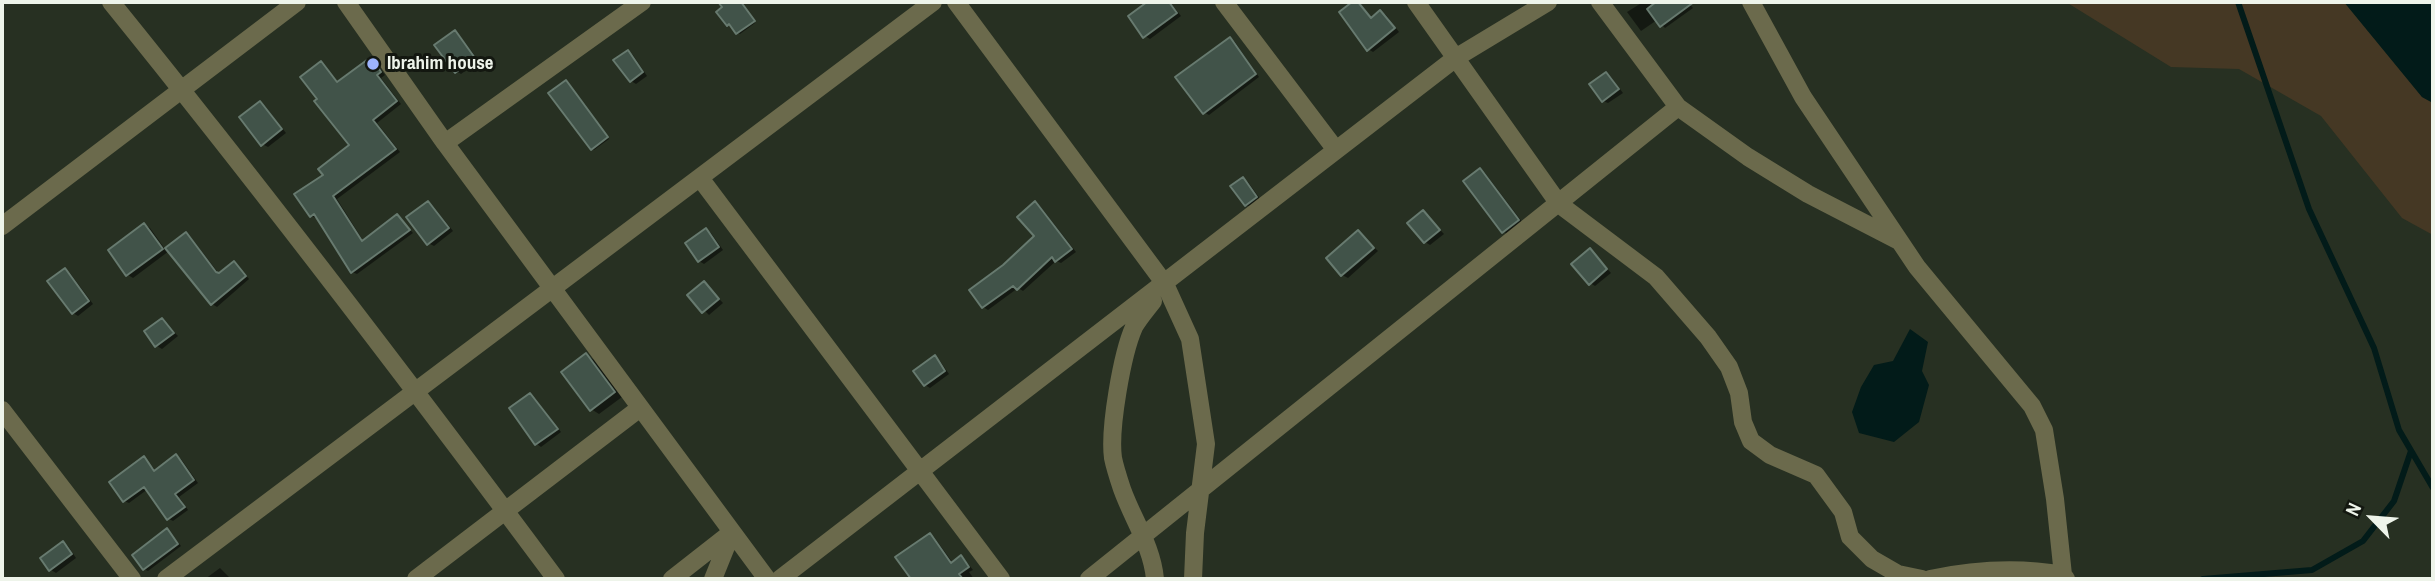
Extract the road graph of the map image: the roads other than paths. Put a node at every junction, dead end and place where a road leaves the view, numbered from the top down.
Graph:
1 (111, 2) edge
2 (297, 2) edge
3 (346, 2) edge
4 (642, 2) edge
5 (933, 2) edge
6 (956, 2) edge
7 (1224, 2) edge
8 (1416, 2) edge
9 (1548, 2) edge
10 (1600, 2) edge
11 (1751, 2) edge
12 (1457, 57) junction
13 (181, 89) junction
14 (1678, 107) junction
15 (444, 142) junction
16 (1336, 150) junction
17 (700, 178) junction
18 (1559, 204) junction
19 (2, 226) edge
20 (1900, 242) junction
21 (1166, 284) junction
22 (552, 289) junction
23 (416, 391) junction
24 (640, 408) junction
25 (2, 410) edge
26 (920, 471) junction
27 (1202, 488) junction
28 (505, 511) junction
29 (732, 532) junction
30 (1144, 535) junction
31 (2064, 577) edge
32 (132, 579) edge
33 (166, 579) edge
34 (416, 579) edge
35 (556, 579) edge
36 (672, 579) edge
37 (713, 579) edge
38 (767, 579) edge
39 (780, 579) edge
40 (1001, 579) edge
41 (1089, 579) edge
42 (1155, 579) edge
43 (1193, 579) edge
44 (1922, 579) edge
45 (1930, 579) edge

1 - 13 street
2 - 13 street
3 - 15 street
4 - 15 street
5 - 17 street
6 - 21 street
7 - 16 street
8 - 12 street
9 - 12 street
10 - 14 street
11 - 20 street
12 - 16 street
12 - 18 street
13 - 19 street
13 - 23 street
14 - 18 street
14 - 20 street
15 - 22 street
16 - 21 street
17 - 22 street
17 - 26 street
18 - 27 street
18 - 44 street
20 - 31 street
21 - 26 street
21 - 27 street
21 - 30 street
22 - 23 street
22 - 24 street
23 - 28 street
23 - 33 street
24 - 28 street
24 - 29 street
25 - 32 street
26 - 39 street
26 - 40 street
27 - 30 street
27 - 43 street
28 - 34 street
28 - 35 street
29 - 36 street
29 - 37 street
29 - 38 street
30 - 41 street
30 - 42 street
31 - 45 street

